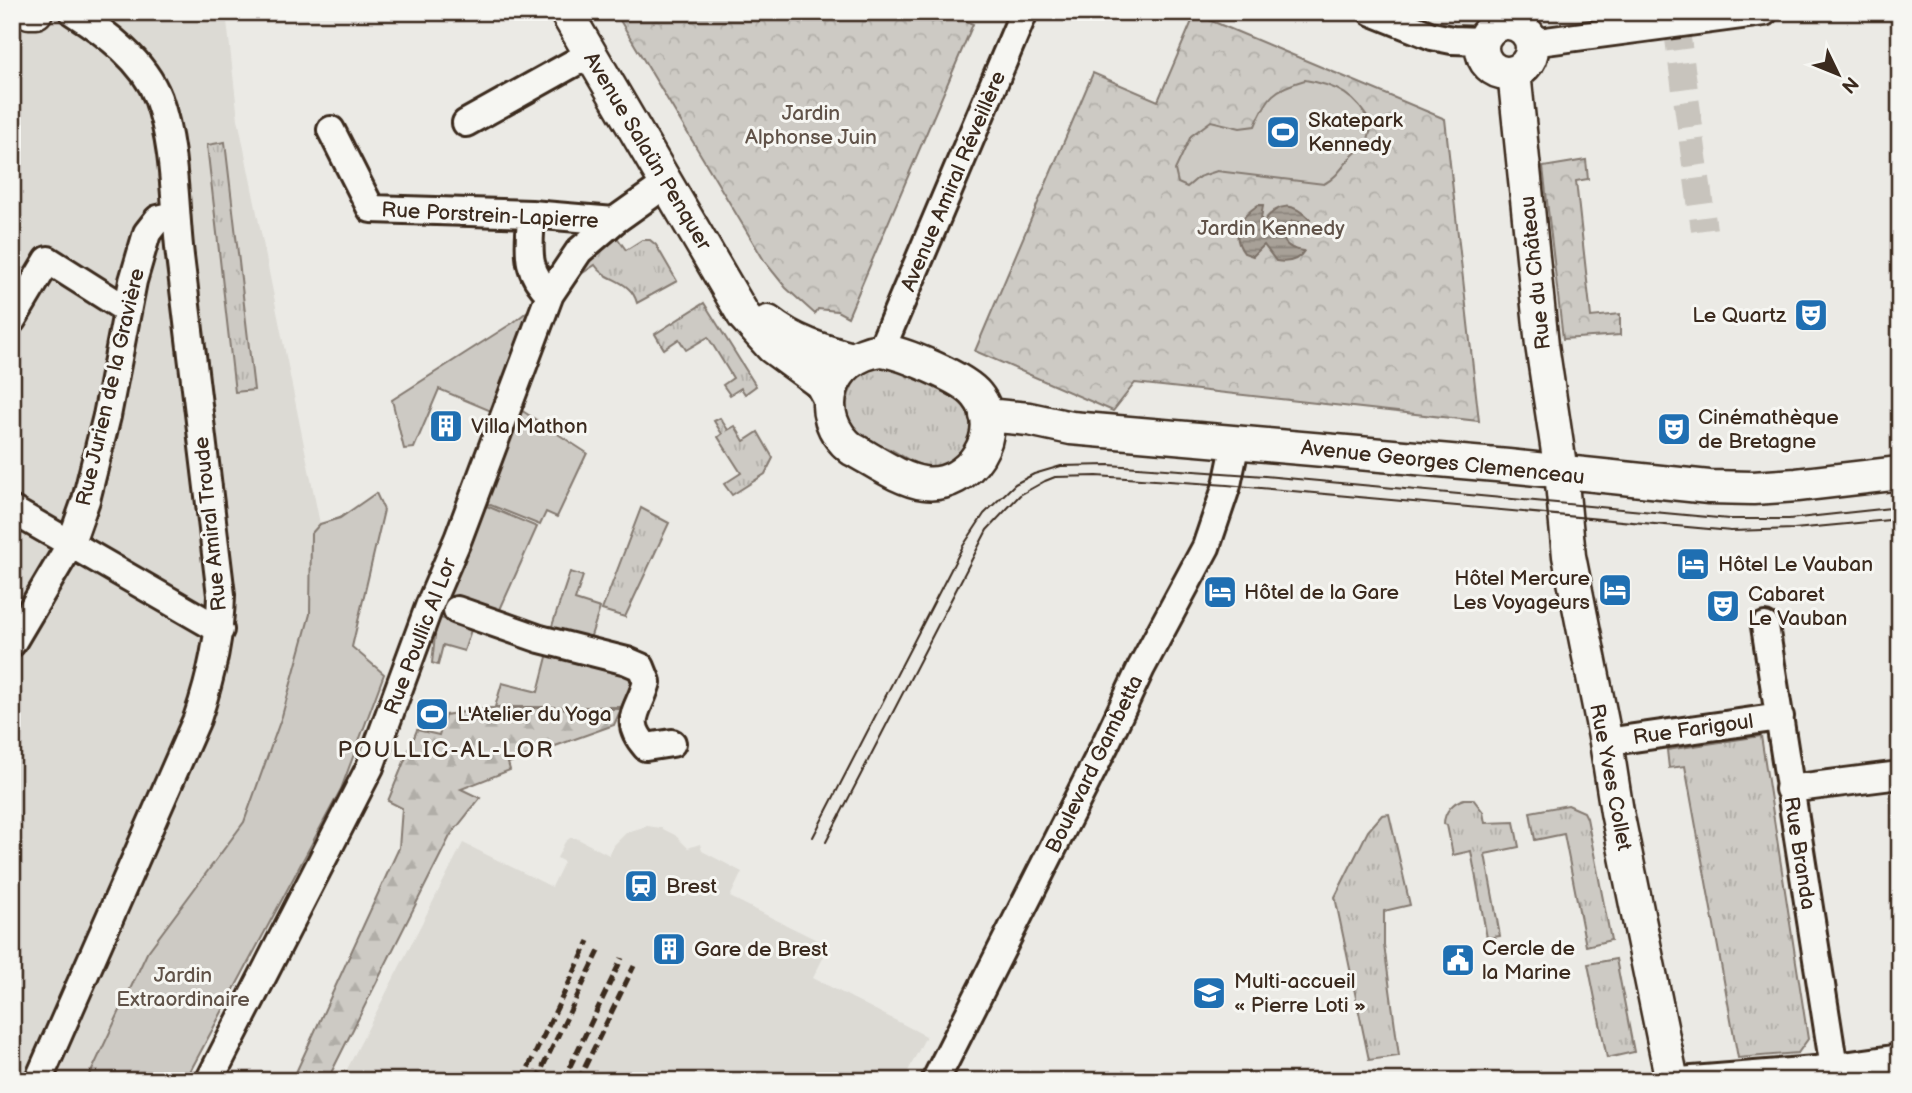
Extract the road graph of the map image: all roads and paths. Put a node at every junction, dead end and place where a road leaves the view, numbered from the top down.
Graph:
1 (17, 12) edge
2 (29, 12) edge
3 (36, 12) edge
4 (74, 12) edge
5 (566, 12) edge
6 (1024, 12) edge
7 (1372, 12) edge
8 (1764, 12) edge
9 (12, 16) edge
10 (1689, 17) edge
11 (1497, 26) edge
12 (1531, 43) junction
13 (590, 54) junction
14 (1514, 72) junction
15 (466, 123) dead end
16 (331, 130) dead end
17 (666, 184) junction
18 (531, 214) junction
19 (175, 215) junction
20 (614, 221) junction
21 (730, 289) junction
22 (551, 294) junction
23 (127, 310) junction
24 (12, 320) edge
25 (867, 355) junction
26 (829, 398) junction
27 (986, 415) junction
28 (1236, 442) junction
29 (1562, 472) junction
30 (1900, 473) edge
31 (12, 510) edge
32 (70, 545) junction
33 (457, 610) dead end
34 (1765, 626) dead end
35 (220, 630) junction
36 (12, 643) edge
37 (1780, 717) junction
38 (1606, 742) junction
39 (672, 743) dead end
40 (1900, 775) edge
41 (1790, 789) junction
42 (1900, 1058) edge
43 (1834, 1074) edge
44 (38, 1081) edge
45 (209, 1081) edge
46 (934, 1081) edge
47 (1672, 1081) edge
48 (1680, 1081) edge

1 - 9 main road
2 - 3 main road
4 - 19 street, Rue Amiral Troude
5 - 13 main road, Avenue Salaün Penquer
6 - 25 street, Avenue Amiral Réveillère
7 - 11 street
8 - 10 street
10 - 12 street
11 - 12 main road
11 - 14 main road
12 - 14 main road
13 - 15 street
13 - 17 main road, Avenue Salaün Penquer
14 - 29 main road, Rue du Château
16 - 18 street, Rue Porstrein-Lapierre
17 - 20 street, Rue Poullic Al Lor
17 - 21 main road, Avenue Salaün Penquer
18 - 20 street, Rue Porstrein-Lapierre
18 - 22 street
19 - 23 street, Rue Jurien de la Gravière
19 - 35 street, Rue Amiral Troude
20 - 22 street, Rue Poullic Al Lor
21 - 25 main road, Avenue Salaün Penquer
21 - 26 main road, Avenue Salaün Penquer
22 - 45 street, Rue Poullic Al Lor
23 - 24 street
23 - 32 street, Rue Jurien de la Gravière
25 - 26 main road
25 - 27 main road
26 - 27 main road
27 - 28 main road, Avenue Georges Clemenceau
28 - 29 main road, Avenue Georges Clemenceau
28 - 46 street, Boulevard Gambetta
29 - 30 main road, Avenue Georges Clemenceau
29 - 38 main road, Rue Yves Collet
31 - 32 street
32 - 35 street
32 - 36 street, Rue Jurien de la Gravière
33 - 39 street
34 - 37 street, Rue Branda
35 - 44 street, Rue Amiral Troude
37 - 38 street, Rue Farigoul
37 - 41 street, Rue Branda
38 - 47 main road, Rue Yves Collet
40 - 41 street
41 - 43 street, Rue Branda
42 - 43 street
43 - 48 street

